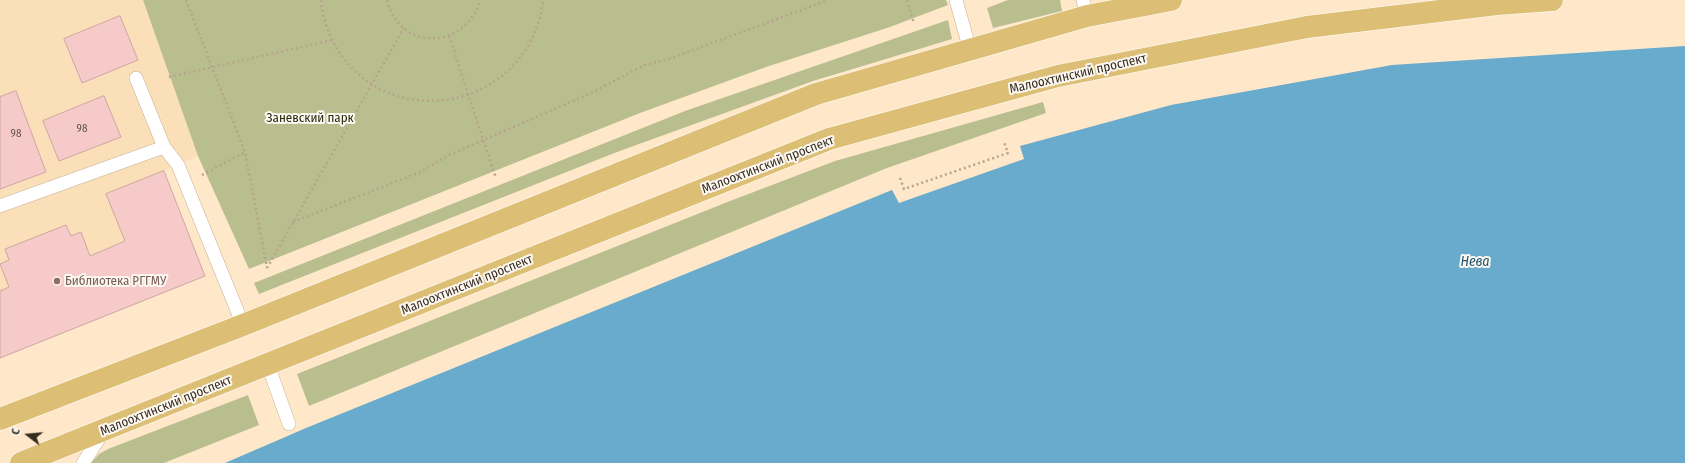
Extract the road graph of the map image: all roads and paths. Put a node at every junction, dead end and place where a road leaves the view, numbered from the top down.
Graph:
1 (186, 0) edge
2 (321, 0) edge
3 (387, 0) edge
4 (480, 0) edge
5 (543, 0) edge
6 (828, 0) edge
7 (907, 0) edge
8 (956, 0) edge
9 (1171, 0) edge
10 (1552, 0) edge
11 (1085, 8) edge
12 (914, 24) dead end
13 (404, 28) junction
14 (449, 36) junction
15 (332, 40) junction
16 (970, 50) junction
17 (212, 68) junction
18 (169, 77) dead end
19 (136, 78) dead end
20 (372, 84) junction
21 (468, 95) junction
22 (483, 140) junction
23 (1004, 142) dead end
24 (164, 146) junction
25 (245, 152) junction
26 (496, 178) dead end
27 (900, 178) dead end
28 (186, 183) junction
29 (0, 206) edge
30 (293, 222) junction
31 (242, 325) junction
32 (268, 365) junction
33 (0, 419) edge
34 (289, 424) dead end
35 (104, 430) junction
36 (21, 463) edge
37 (83, 463) edge

1 - 17 path
2 - 15 path
3 - 13 path
4 - 14 path
5 - 21 path
6 - 22 path
7 - 12 path
8 - 16 lane
9 - 11 main road
10 - 32 main road, Малоохтинский проспект
11 - 16 main road
13 - 14 path
13 - 20 path
14 - 21 path
15 - 17 path
15 - 20 path
16 - 31 main road
17 - 18 path
17 - 25 path
19 - 24 lane
20 - 21 path
20 - 30 path
21 - 22 path
22 - 26 path
22 - 30 path
23 - 27 path
24 - 28 lane
24 - 29 lane
25 - 28 path
25 - 30 path
28 - 31 lane
31 - 33 main road
32 - 34 lane
32 - 35 main road, Малоохтинский проспект
35 - 36 main road, Малоохтинский проспект
35 - 37 lane

